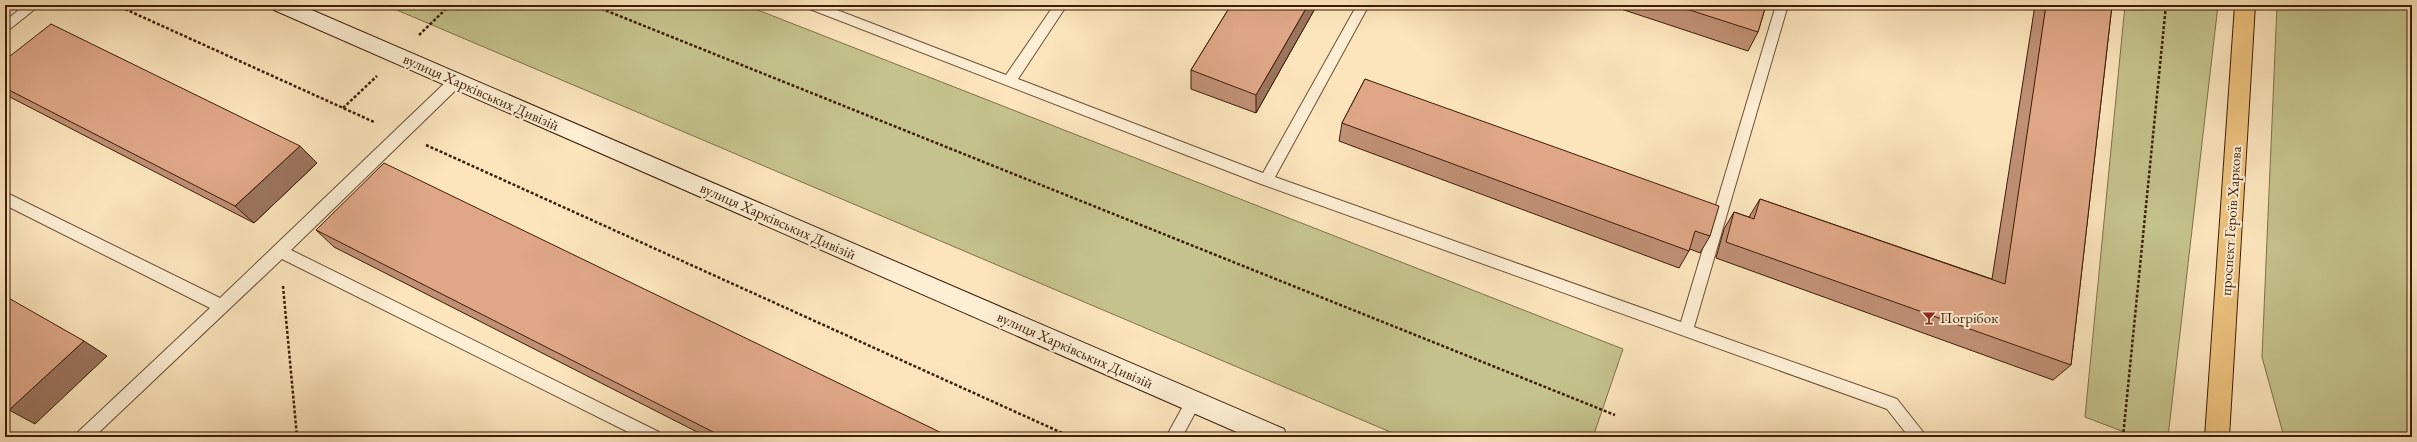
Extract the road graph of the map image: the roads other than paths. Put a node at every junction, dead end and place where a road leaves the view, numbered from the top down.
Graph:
1 (34, 5) edge
2 (281, 5) edge
3 (811, 5) edge
4 (1061, 5) edge
5 (1363, 5) edge
6 (1782, 5) edge
7 (2245, 5) edge
8 (5, 28) edge
9 (1010, 80) junction
10 (456, 81) junction
11 (1266, 180) junction
12 (5, 198) edge
13 (280, 251) junction
14 (221, 306) junction
15 (1686, 330) junction
16 (1194, 402) junction
17 (83, 437) edge
18 (654, 437) edge
19 (1174, 437) edge
20 (1275, 437) edge
21 (1919, 437) edge
22 (2217, 437) edge

1 - 8 lane
2 - 10 street, вулиця Харківських Дивізій
3 - 9 lane
4 - 9 lane
5 - 11 lane
6 - 15 lane
7 - 22 main road, проспект Героїв Харкова
9 - 11 lane
10 - 13 lane
10 - 16 street, вулиця Харківських Дивізій
11 - 15 lane
12 - 14 lane
13 - 14 lane
13 - 18 lane
14 - 17 lane
15 - 21 lane
16 - 19 lane
16 - 20 street, вулиця Харківських Дивізій

